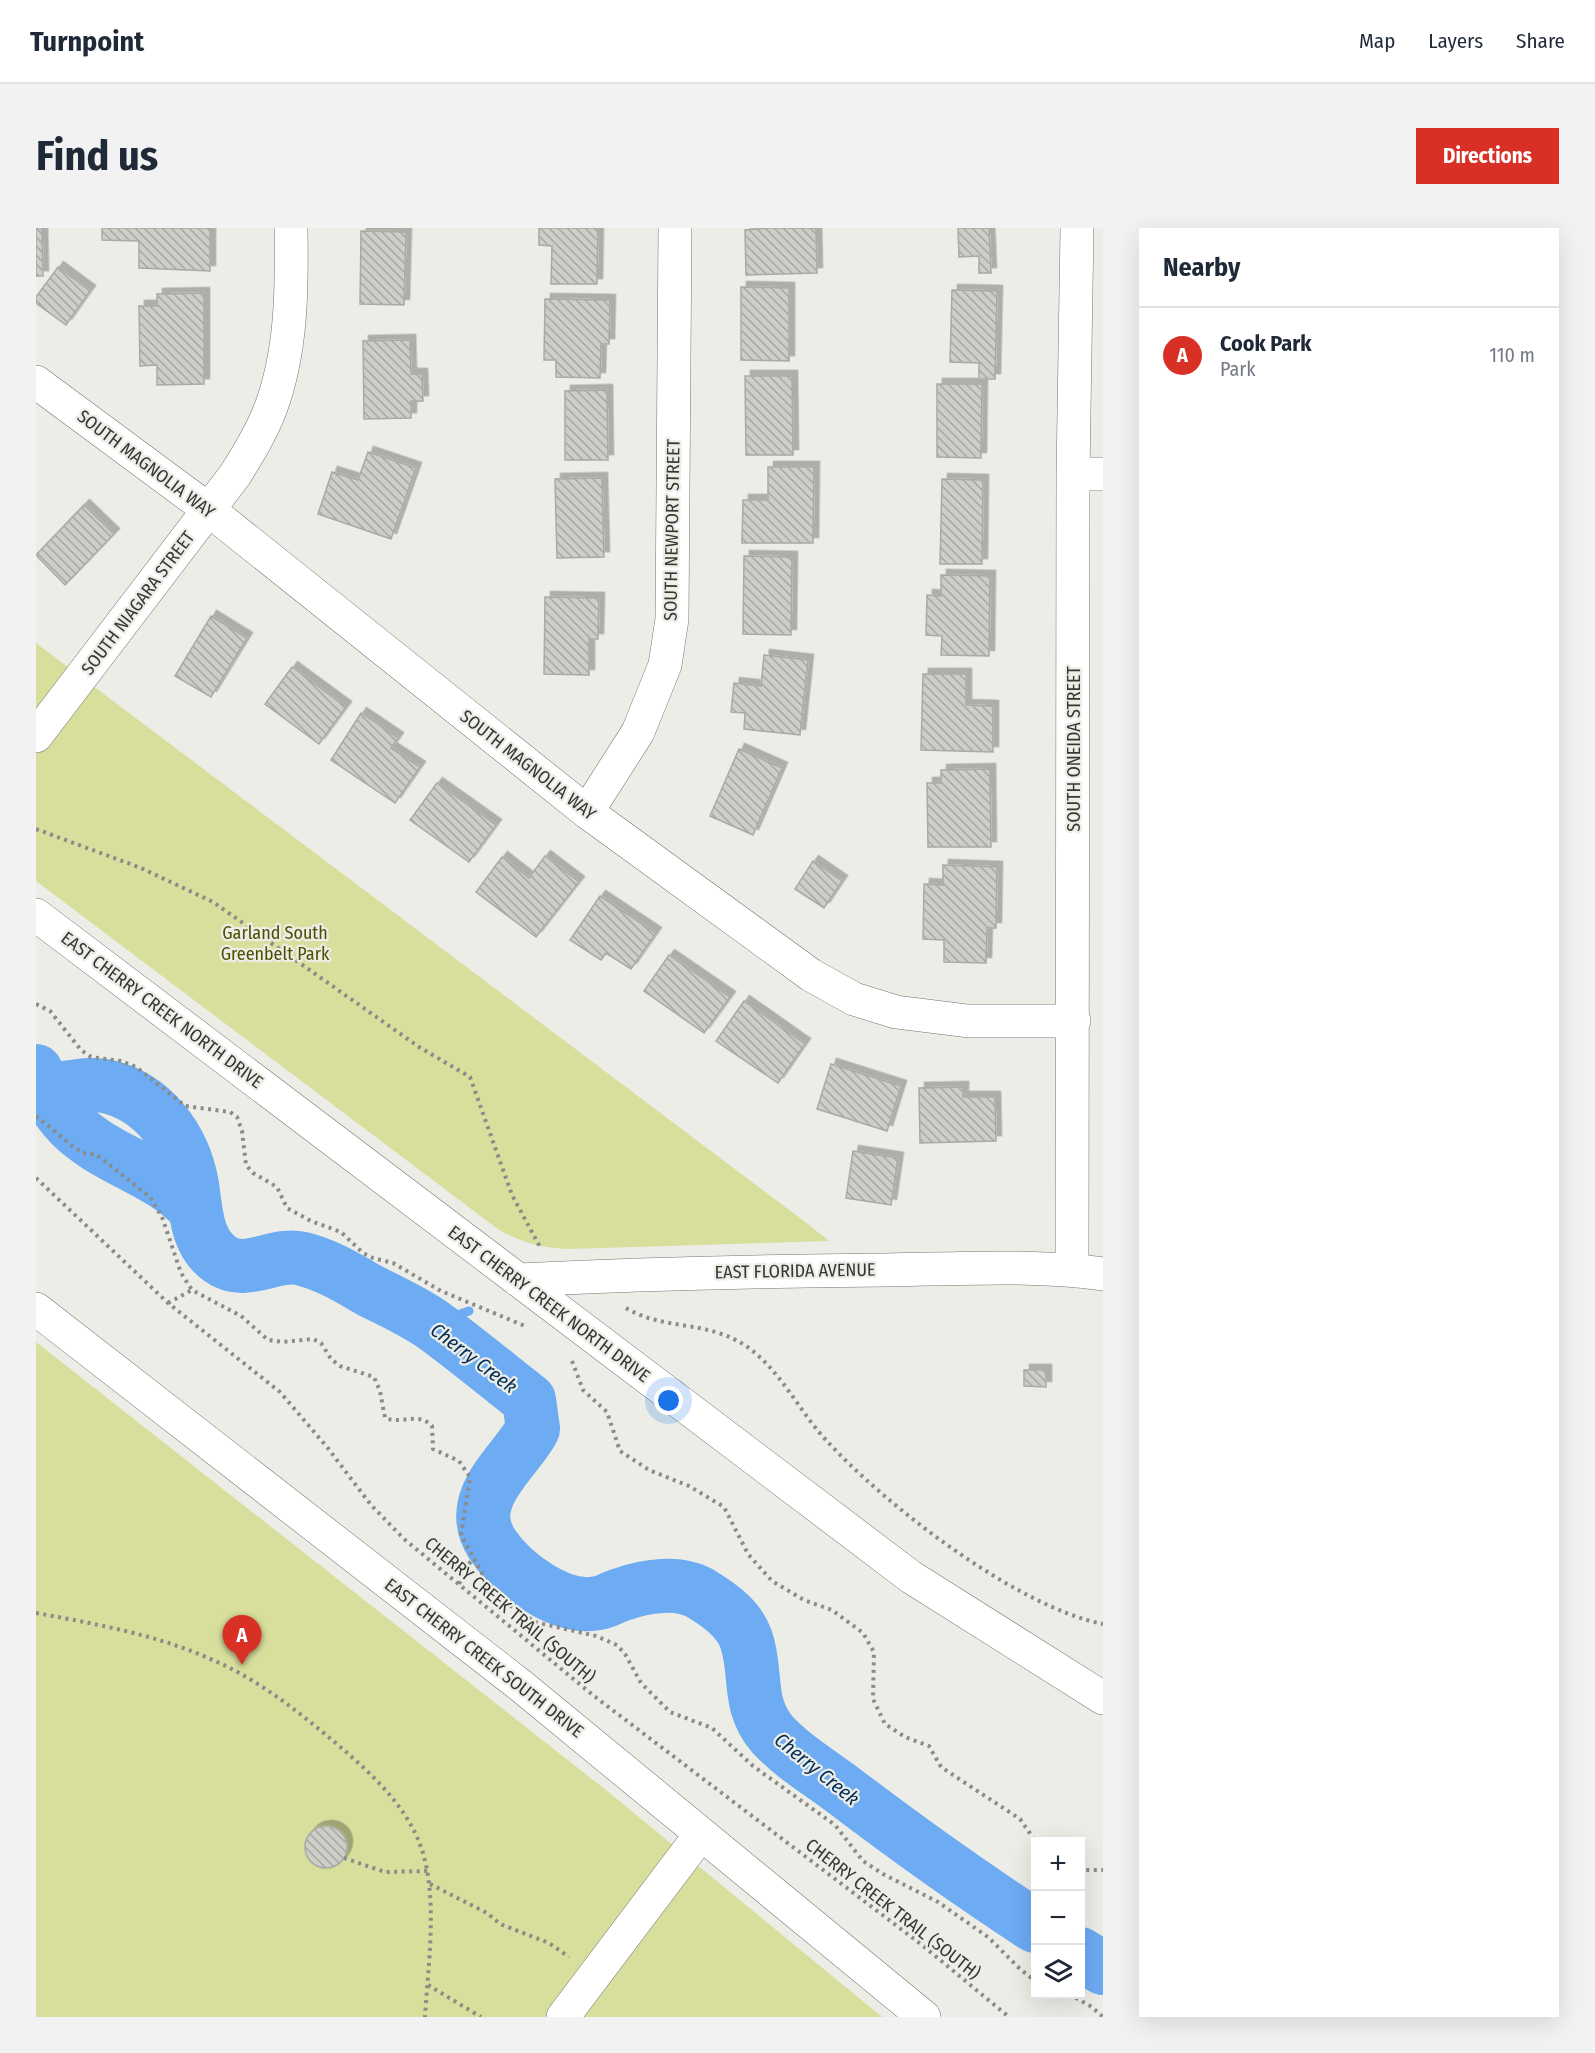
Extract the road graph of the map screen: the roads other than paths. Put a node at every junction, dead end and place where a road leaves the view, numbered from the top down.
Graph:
1 (291, 228) edge
2 (675, 228) edge
3 (1077, 228) edge
4 (36, 382) edge
5 (1088, 474) edge
6 (209, 510) junction
7 (36, 736) edge
8 (587, 812) junction
9 (36, 915) edge
10 (1074, 1021) junction
11 (1088, 1272) edge
12 (518, 1280) junction
13 (36, 1309) edge
14 (1103, 1698) edge
15 (701, 1834) junction
16 (564, 2017) edge
17 (924, 2017) edge

1 - 6 street, SOUTH NIAGARA STREET
2 - 8 street, SOUTH NEWPORT STREET
3 - 5 street, SOUTH ONEIDA STREET
4 - 6 street, SOUTH MAGNOLIA WAY
5 - 10 street, SOUTH ONEIDA STREET
6 - 7 street, SOUTH NIAGARA STREET
6 - 8 street, SOUTH MAGNOLIA WAY
8 - 10 street, SOUTH MAGNOLIA WAY
9 - 12 street, EAST CHERRY CREEK NORTH DRIVE
10 - 11 street, SOUTH ONEIDA STREET
11 - 12 street, EAST FLORIDA AVENUE
12 - 14 street, EAST CHERRY CREEK NORTH DRIVE
13 - 15 street, EAST CHERRY CREEK SOUTH DRIVE
15 - 16 street
15 - 17 street, EAST CHERRY CREEK SOUTH DRIVE

